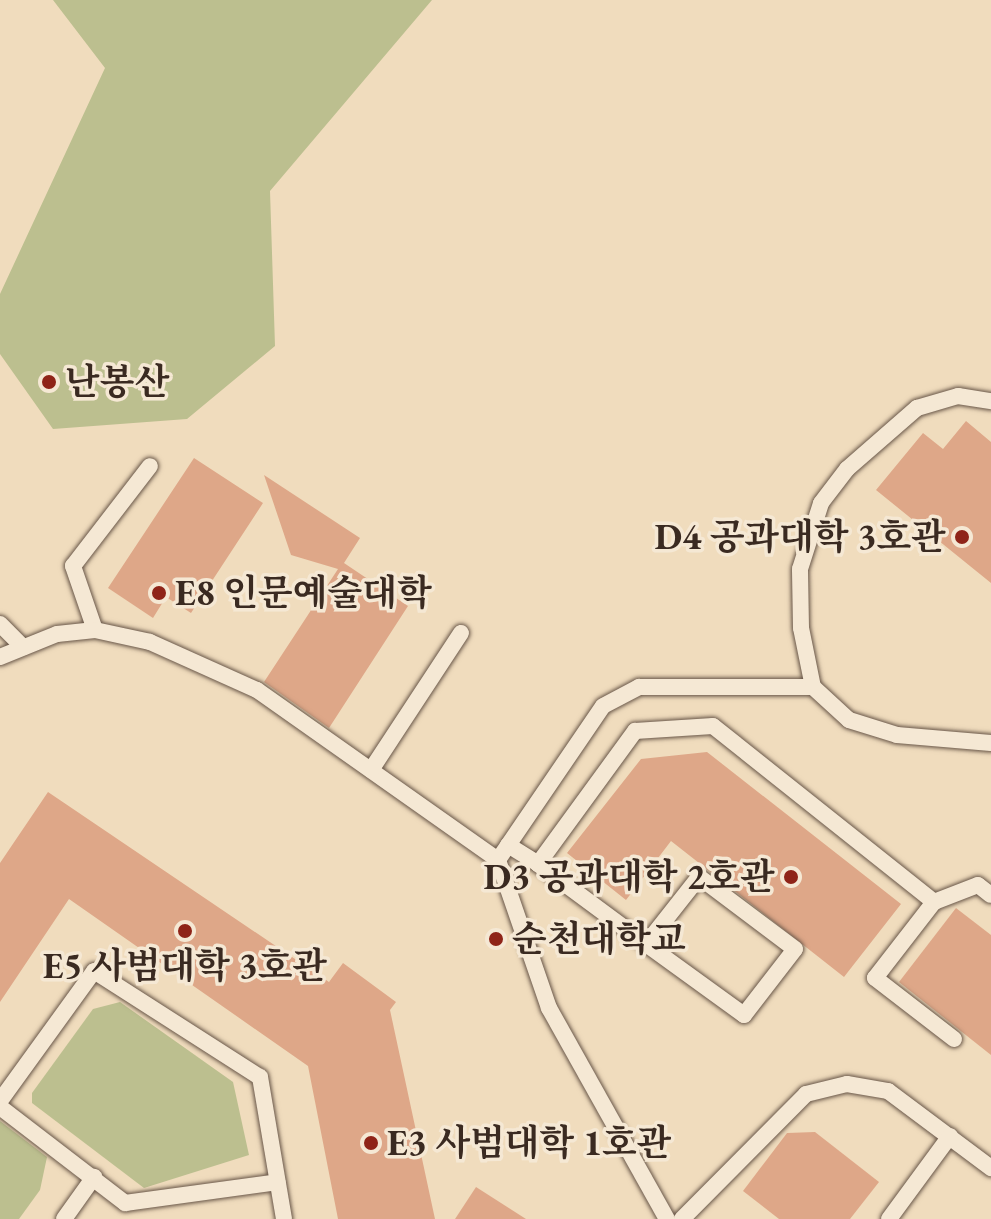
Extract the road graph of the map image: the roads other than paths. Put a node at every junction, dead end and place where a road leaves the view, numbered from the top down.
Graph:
1 (991, 401) edge
2 (150, 466) dead end
3 (0, 624) edge
4 (95, 630) junction
5 (461, 633) dead end
6 (23, 647) junction
7 (0, 657) edge
8 (813, 687) junction
9 (991, 743) edge
10 (371, 770) junction
11 (508, 845) junction
12 (498, 860) junction
13 (538, 864) junction
14 (991, 895) edge
15 (934, 902) junction
16 (646, 944) junction
17 (954, 1039) dead end
18 (0, 1101) edge
19 (0, 1107) edge
20 (950, 1136) junction
21 (991, 1168) edge
22 (94, 1177) junction
23 (278, 1182) junction
24 (64, 1219) edge
25 (284, 1219) edge
26 (667, 1219) edge
27 (682, 1219) edge
28 (889, 1219) edge

1 - 8 lane
2 - 4 lane
3 - 6 lane
4 - 6 lane
4 - 10 lane
5 - 10 lane
6 - 7 lane
8 - 9 lane
8 - 11 lane
10 - 12 lane
11 - 12 lane
11 - 13 lane
12 - 26 lane
13 - 15 lane
13 - 16 lane
14 - 15 lane
15 - 17 lane
16 - 16 lane
18 - 23 lane
19 - 22 lane
20 - 21 lane
20 - 27 lane
20 - 28 lane
22 - 23 lane
22 - 24 lane
23 - 25 lane

